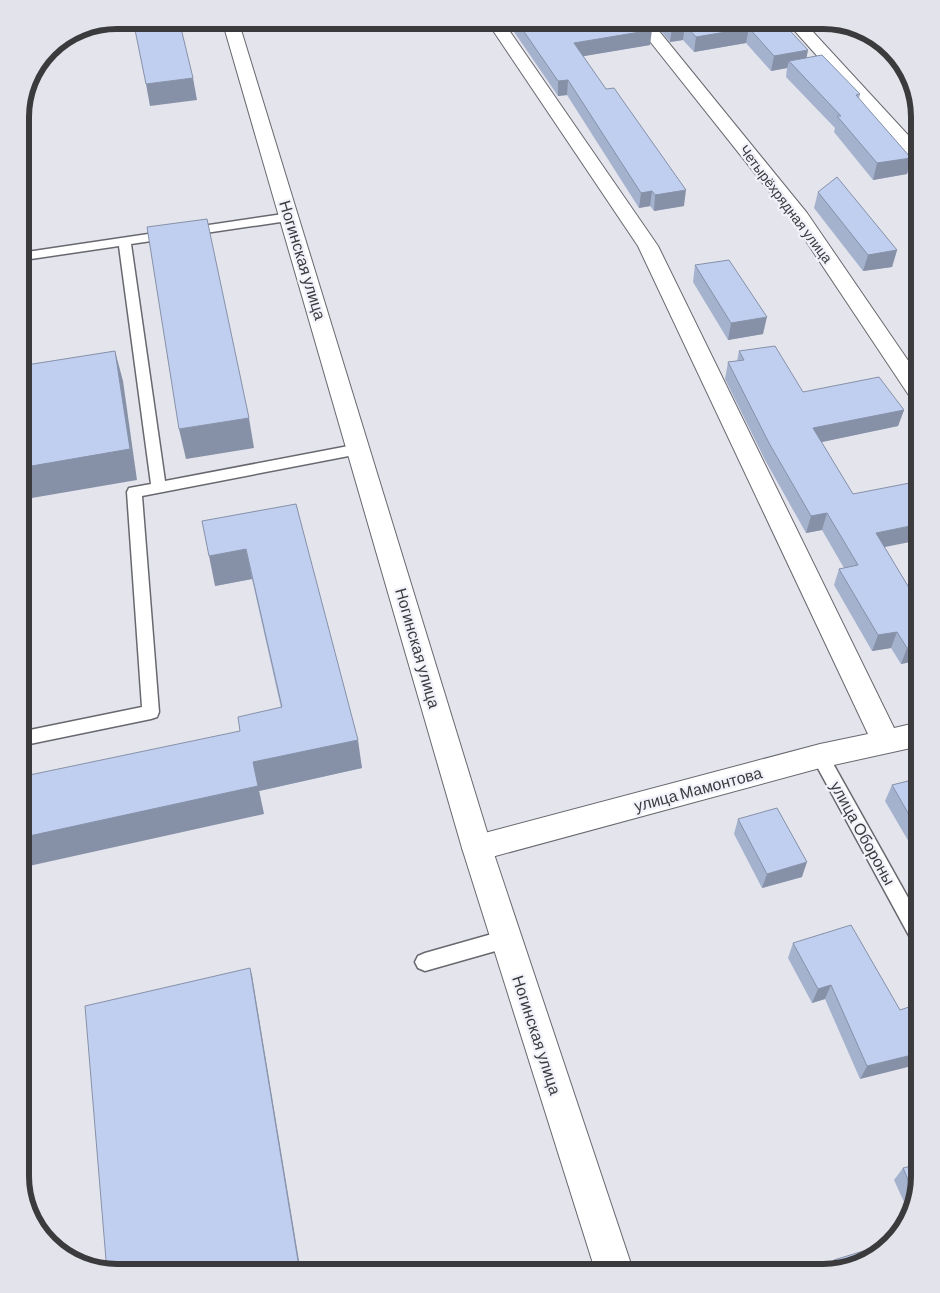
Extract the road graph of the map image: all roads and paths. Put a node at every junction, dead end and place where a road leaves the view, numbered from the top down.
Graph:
1 (233, 29) edge
2 (500, 29) edge
3 (648, 29) edge
4 (801, 29) edge
5 (911, 149) edge
6 (290, 217) junction
7 (124, 241) junction
8 (29, 255) edge
9 (911, 382) edge
10 (359, 450) junction
11 (159, 487) junction
12 (29, 736) edge
13 (911, 736) edge
14 (886, 742) junction
15 (820, 756) junction
16 (477, 848) junction
17 (911, 921) edge
18 (506, 939) junction
19 (425, 962) dead end
20 (612, 1264) edge

1 - 6 street, Ногинская улица
2 - 14 street
3 - 9 street, Четырёхрядная улица
4 - 5 street
6 - 7 lane
6 - 10 street, Ногинская улица
7 - 8 lane
7 - 11 lane
10 - 11 lane
10 - 16 street, Ногинская улица
11 - 12 lane
13 - 14 street, улица Мамонтова
14 - 15 street, улица Мамонтова
15 - 16 street, улица Мамонтова
15 - 17 lane, улица Обороны
16 - 18 street, Ногинская улица
18 - 19 lane
18 - 20 street, Ногинская улица

